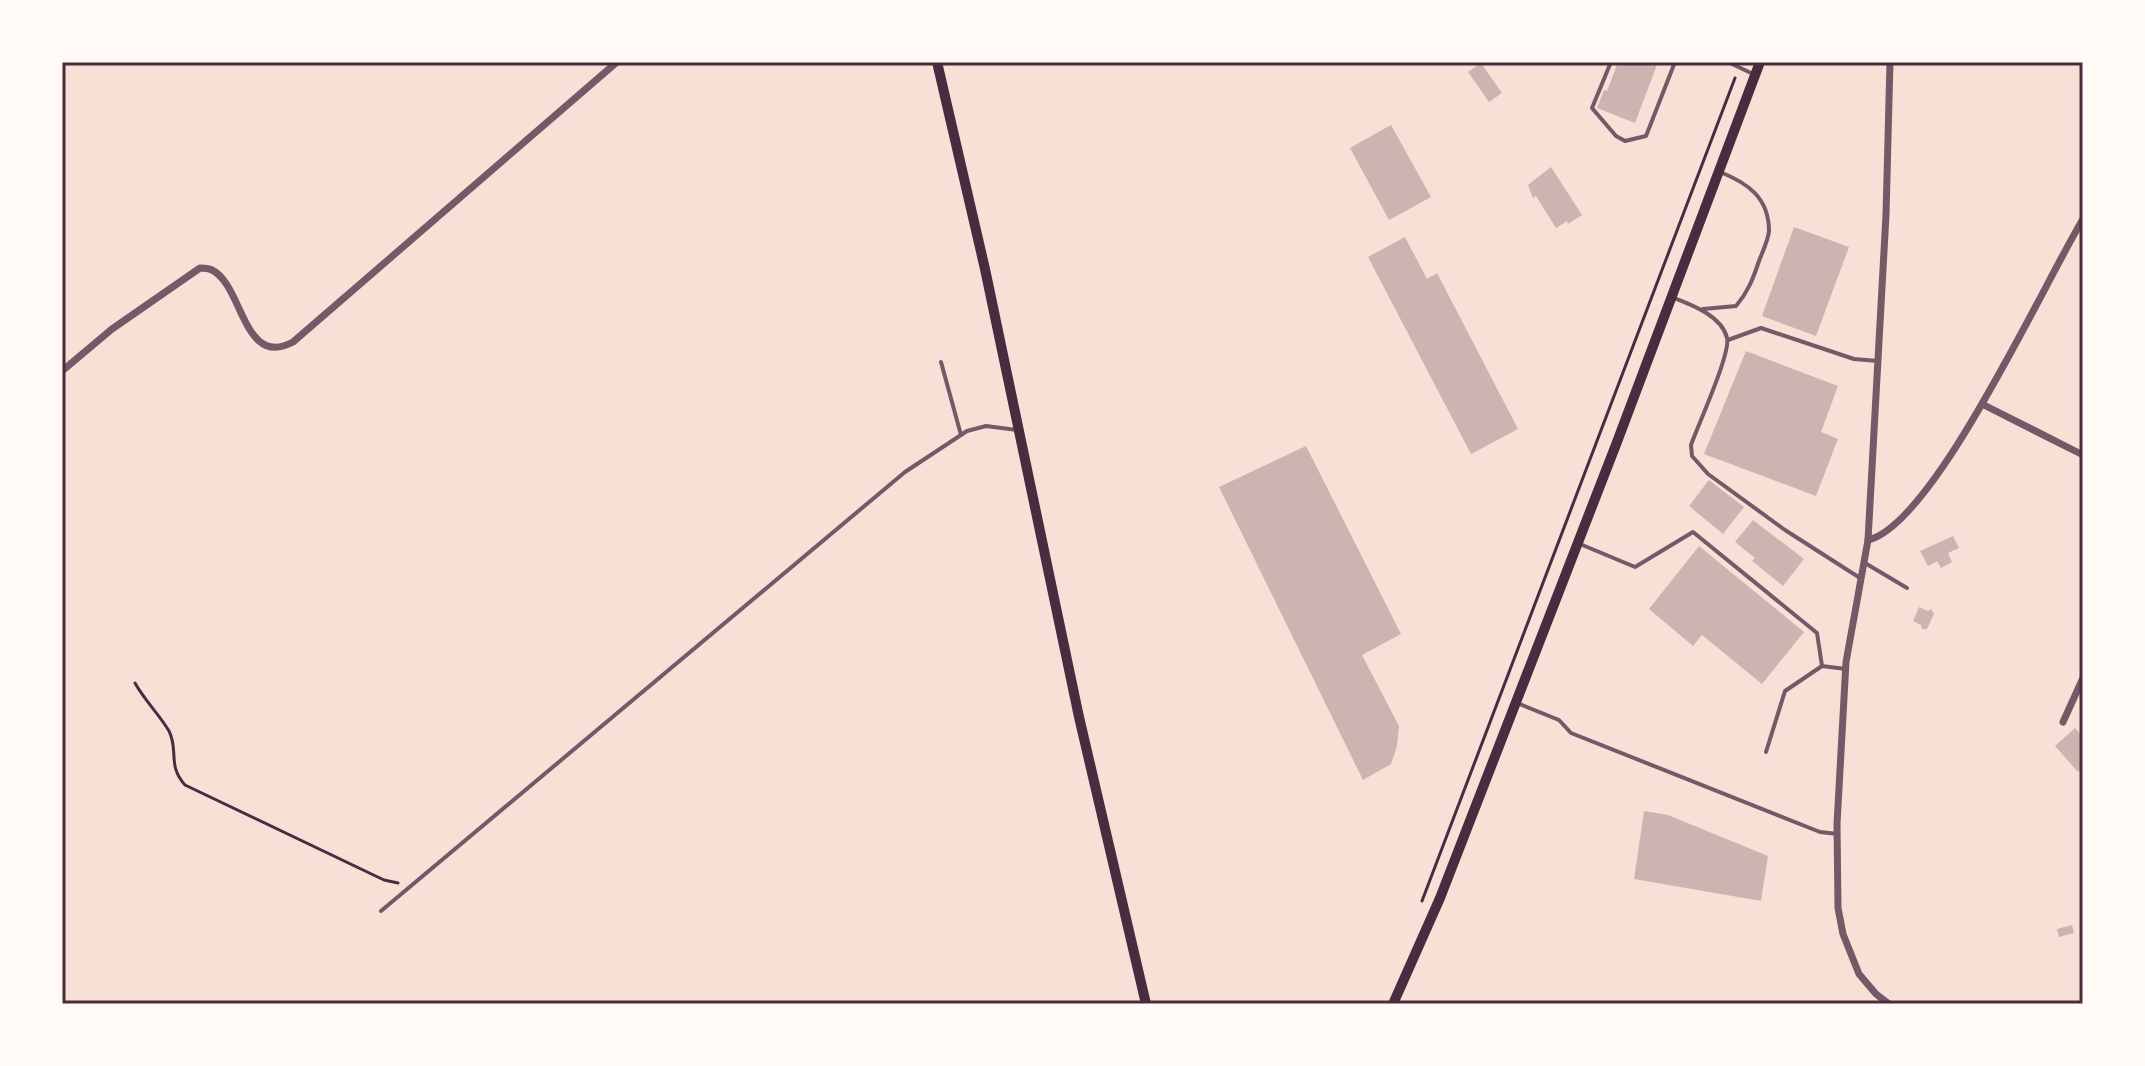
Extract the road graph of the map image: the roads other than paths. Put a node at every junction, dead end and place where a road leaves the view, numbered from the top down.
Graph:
1 (617, 62) edge
2 (937, 62) edge
3 (1611, 62) edge
4 (1675, 62) edge
5 (1728, 62) edge
6 (1760, 62) edge
7 (1890, 62) edge
8 (1755, 75) junction
9 (1719, 171) junction
10 (2082, 222) edge
11 (1671, 297) junction
12 (1701, 309) junction
13 (1728, 340) junction
14 (1878, 361) junction
15 (941, 362) dead end
16 (62, 371) edge
17 (1982, 404) junction
18 (1019, 431) junction
19 (961, 435) junction
20 (2083, 455) edge
21 (1868, 540) junction
22 (1578, 543) junction
23 (1865, 563) junction
24 (1862, 579) junction
25 (1907, 588) dead end
26 (1822, 666) junction
27 (1846, 669) junction
28 (2083, 678) edge
29 (1516, 702) junction
30 (2063, 722) dead end
31 (1766, 752) dead end
32 (1838, 834) junction
33 (381, 911) dead end
34 (1146, 1004) edge
35 (1393, 1004) edge
36 (1889, 1004) edge

1 - 16 street
2 - 18 main road
3 - 4 lane
5 - 8 lane
6 - 8 main road
7 - 14 street
8 - 9 main road
9 - 11 main road
9 - 12 lane
10 - 17 street
11 - 12 lane
11 - 22 main road
12 - 13 lane
13 - 14 lane
13 - 24 lane
14 - 21 street
15 - 19 lane
17 - 20 street
17 - 21 street
18 - 19 lane
18 - 34 main road
19 - 33 lane
21 - 23 street
22 - 26 lane
22 - 29 main road
23 - 24 street
23 - 25 lane
24 - 27 street
26 - 27 lane
26 - 31 lane
27 - 32 street
28 - 30 street
29 - 32 lane
29 - 35 main road
32 - 36 street

